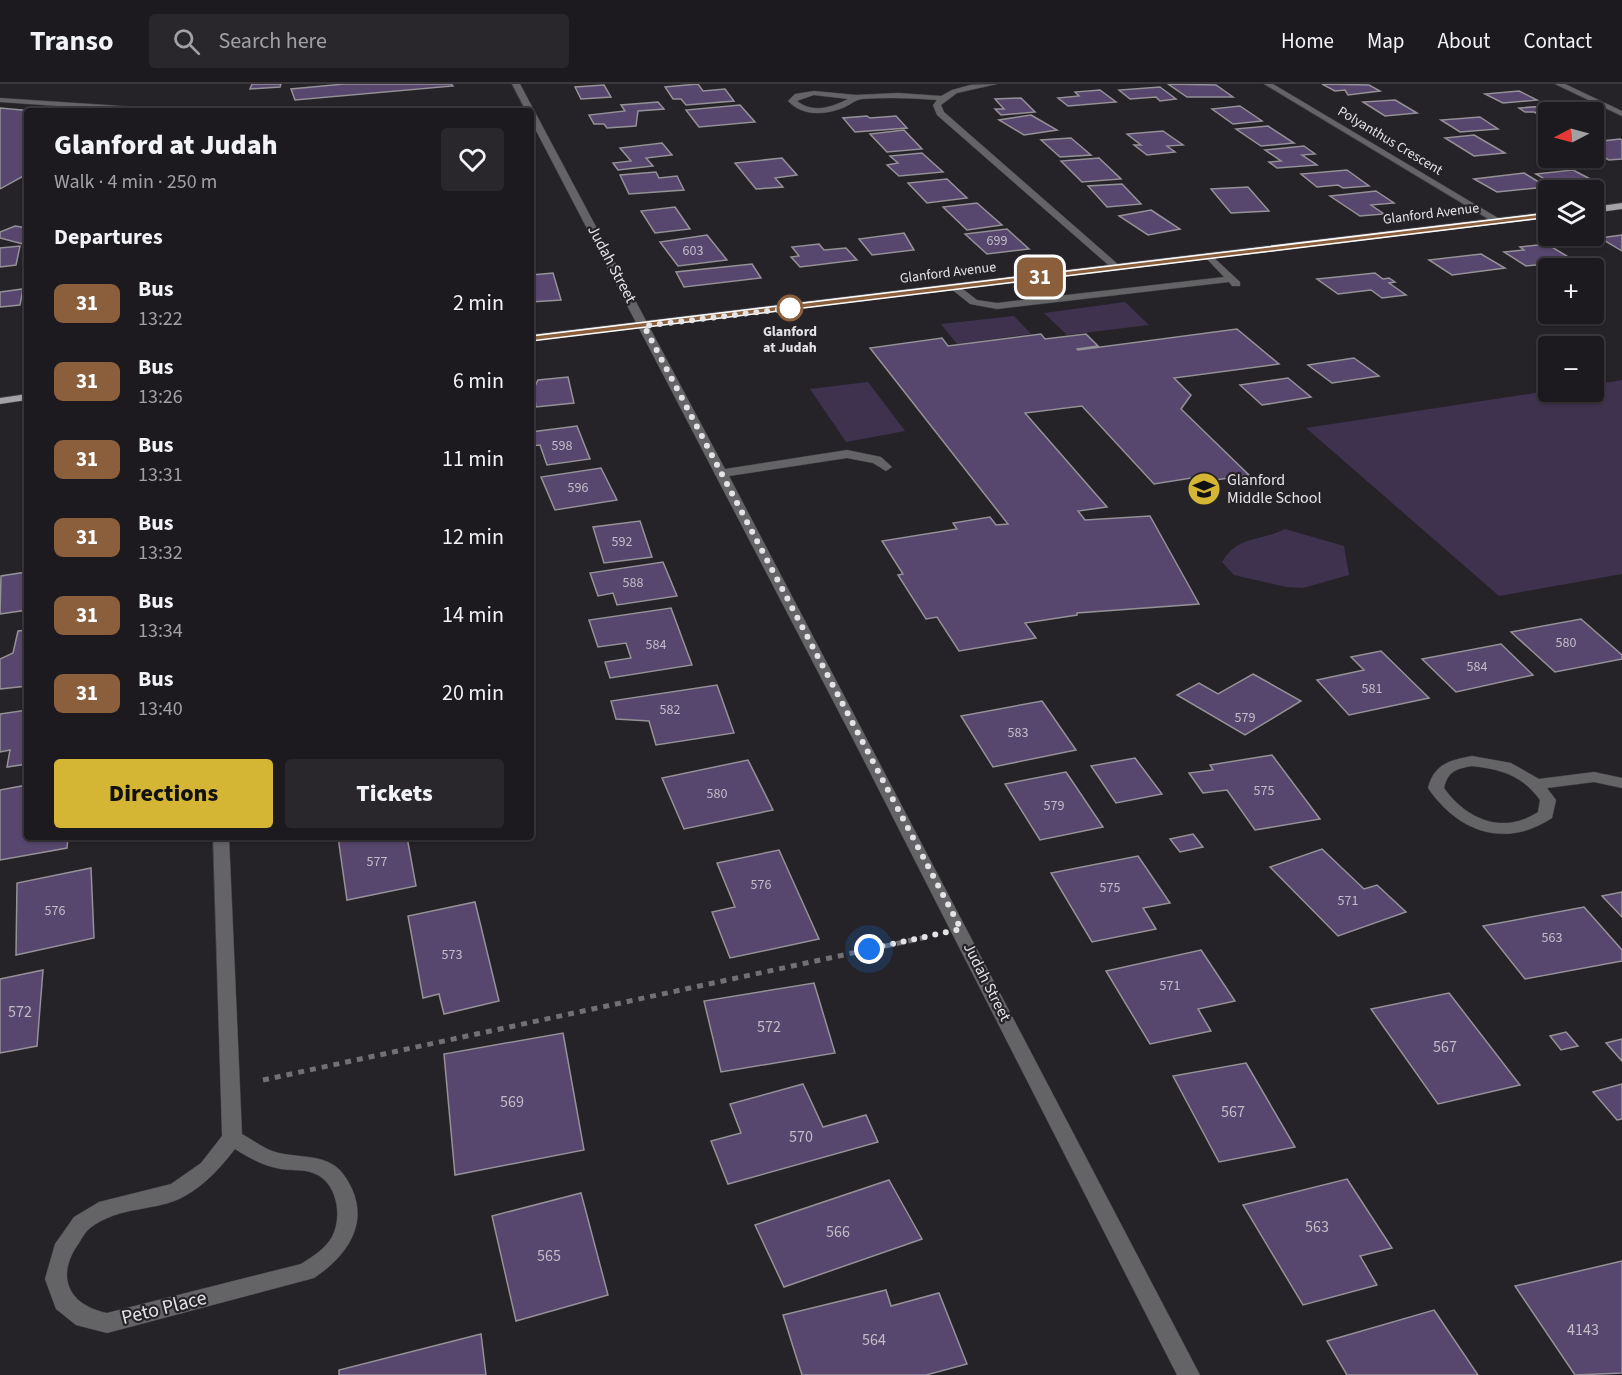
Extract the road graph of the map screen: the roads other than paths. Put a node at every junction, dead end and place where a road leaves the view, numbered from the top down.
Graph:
1 (516, 84) edge
2 (993, 84) edge
3 (1268, 84) edge
4 (1559, 84) edge
5 (856, 97) junction
6 (941, 98) junction
7 (0, 100) edge
8 (121, 108) edge
9 (528, 108) edge
10 (1622, 114) edge
11 (534, 120) edge
12 (1622, 206) edge
13 (1604, 208) edge
14 (1538, 216) edge
15 (1498, 221) junction
16 (1209, 256) junction
17 (1118, 268) junction
18 (955, 288) junction
19 (644, 326) junction
20 (534, 338) edge
21 (24, 398) edge
22 (0, 401) edge
23 (886, 467) dead end
24 (723, 473) junction
25 (1622, 783) edge
26 (1538, 784) junction
27 (221, 840) edge
28 (232, 1138) junction
29 (1189, 1375) edge

1 - 9 street, Judah Street
2 - 6 street
3 - 15 street, Polyanthus Crescent
4 - 10 street
5 - 5 street
5 - 6 street
6 - 17 street
7 - 8 street
11 - 19 street, Judah Street
12 - 13 main road
14 - 15 main road, Glanford Avenue
15 - 16 main road, Glanford Avenue
16 - 17 main road, Glanford Avenue
16 - 18 street
17 - 18 main road, Glanford Avenue
18 - 19 main road, Glanford Avenue
19 - 20 main road, Glanford Avenue
19 - 24 street, Judah Street
21 - 22 main road
23 - 24 street
24 - 29 street, Judah Street
25 - 26 street
26 - 26 street
27 - 28 street
28 - 28 street, Peto Place

